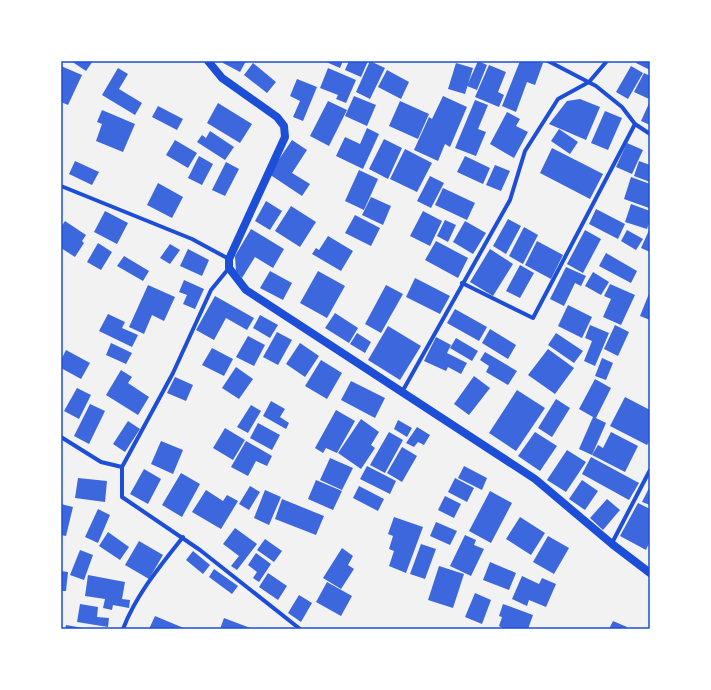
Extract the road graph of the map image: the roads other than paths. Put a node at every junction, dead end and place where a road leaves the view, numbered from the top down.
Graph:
1 (208, 61) edge
2 (548, 61) edge
3 (607, 61) edge
4 (589, 82) junction
5 (635, 124) junction
6 (650, 134) edge
7 (61, 186) edge
8 (229, 259) junction
9 (229, 268) junction
10 (462, 283) junction
11 (402, 392) junction
12 (61, 437) edge
13 (122, 467) junction
14 (650, 470) edge
15 (183, 537) junction
16 (612, 544) junction
17 (650, 573) edge
18 (123, 629) edge
19 (300, 629) edge

1 - 8 main road
2 - 4 street
3 - 4 street
4 - 5 street
4 - 10 street
5 - 6 street
5 - 10 street
7 - 8 street
8 - 9 main road
9 - 11 main road
9 - 13 street
10 - 11 street
11 - 16 main road
12 - 13 street
13 - 15 street
14 - 16 street
15 - 18 street
15 - 19 street
16 - 17 main road

